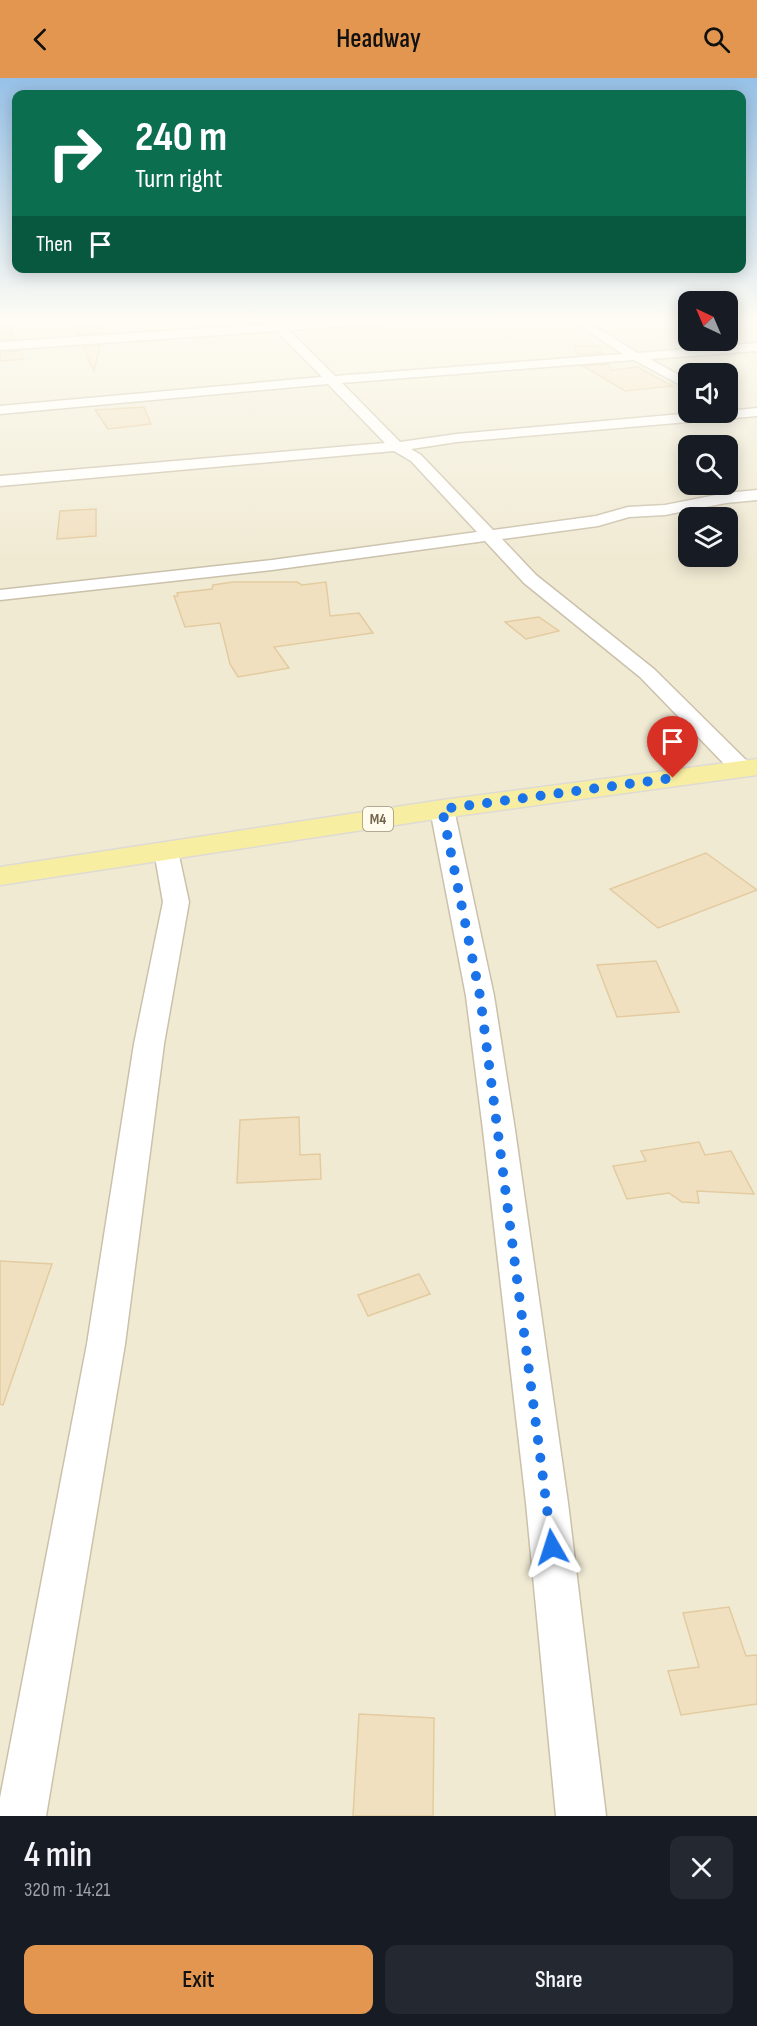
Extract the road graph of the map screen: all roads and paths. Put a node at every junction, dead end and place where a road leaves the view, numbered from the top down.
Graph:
1 (121, 399) edge
2 (352, 399) edge
3 (0, 410) edge
4 (750, 412) edge
5 (757, 423) edge
6 (398, 447) junction
7 (0, 481) edge
8 (757, 495) edge
9 (489, 536) junction
10 (0, 595) edge
11 (750, 768) edge
12 (442, 809) junction
13 (166, 851) junction
14 (0, 876) edge
15 (21, 1816) edge
16 (580, 1816) edge

1 - 3 street
2 - 6 street
4 - 5 street
4 - 6 street
6 - 7 street
6 - 9 street
8 - 9 street
9 - 10 street
9 - 11 street
11 - 12 main road, M4
12 - 13 main road, M4
12 - 16 street
13 - 14 main road, M4
13 - 15 street

